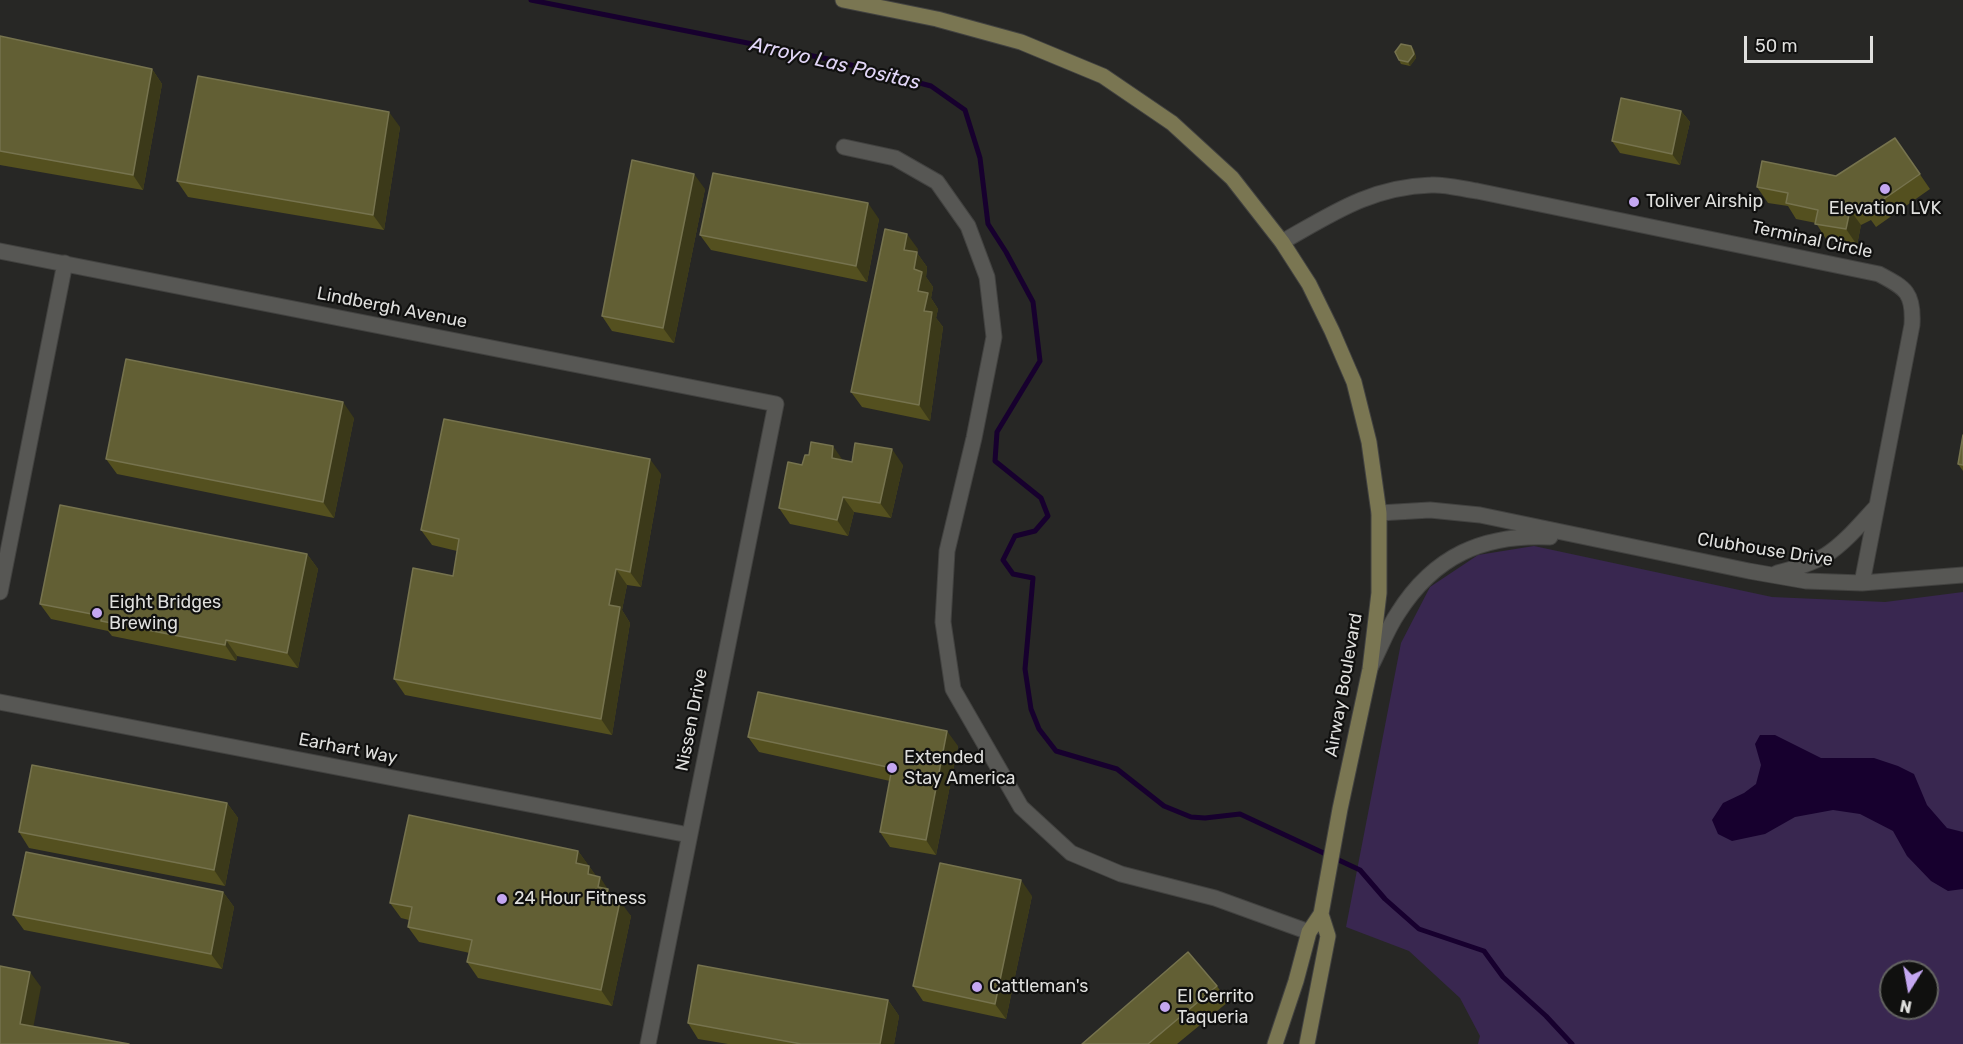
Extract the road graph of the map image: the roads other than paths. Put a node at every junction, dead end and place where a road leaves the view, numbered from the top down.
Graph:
1 (843, 0) edge
2 (844, 147) dead end
3 (1282, 242) junction
4 (0, 251) edge
5 (65, 263) junction
6 (776, 404) joint
7 (1877, 506) junction
8 (1379, 513) junction
9 (1598, 539) junction
10 (1773, 575) junction
11 (1963, 575) edge
12 (1862, 583) junction
13 (0, 592) edge
14 (1370, 669) junction
15 (0, 702) edge
16 (689, 835) junction
17 (1321, 914) junction
18 (1309, 932) junction
19 (648, 1044) edge
20 (1275, 1044) edge
21 (1307, 1044) edge

1 - 3 main road, Airway Boulevard
2 - 18 street
3 - 7 street, Terminal Circle
3 - 8 main road, Airway Boulevard
4 - 5 street, Lindbergh Avenue
5 - 6 street, Lindbergh Avenue
5 - 13 street
6 - 16 street, Nissen Drive
7 - 10 street
7 - 12 street, Terminal Circle
8 - 9 street, Clubhouse Drive
8 - 14 main road, Airway Boulevard
9 - 10 street, Clubhouse Drive
9 - 14 street, Clubhouse Drive
10 - 12 street, Clubhouse Drive
11 - 12 street, Clubhouse Drive
14 - 17 main road, Airway Boulevard
15 - 16 street, Earhart Way
16 - 19 street, Nissen Drive
17 - 18 main road, Airway Boulevard
17 - 21 main road, Airway Boulevard
18 - 20 main road, Airway Boulevard

